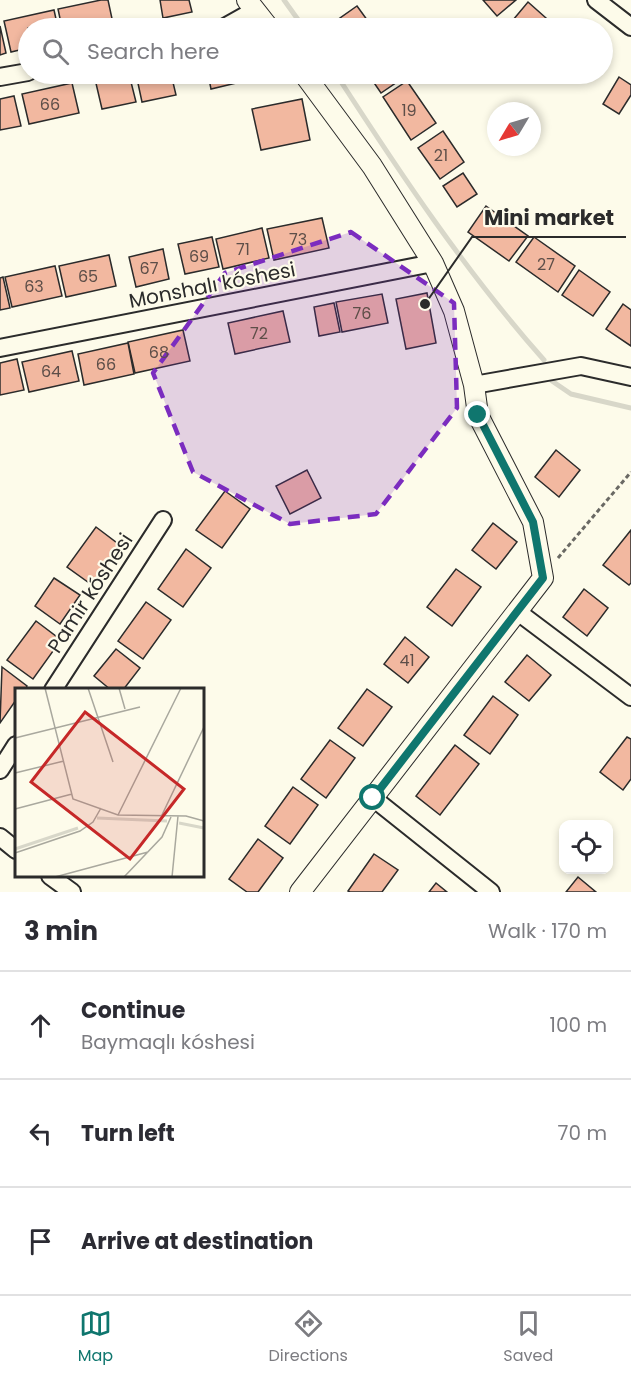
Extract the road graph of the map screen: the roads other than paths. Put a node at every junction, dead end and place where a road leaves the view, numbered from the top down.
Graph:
1 (596, 0) edge
2 (251, 5) edge
3 (235, 18) edge
4 (261, 18) edge
5 (631, 27) edge
6 (18, 74) edge
7 (0, 77) edge
8 (310, 84) edge
9 (433, 263) junction
10 (0, 348) edge
11 (631, 377) edge
12 (474, 385) junction
13 (163, 520) dead end
14 (518, 612) junction
15 (54, 688) edge
16 (631, 697) edge
17 (15, 747) edge
18 (0, 770) edge
19 (373, 798) junction
20 (0, 837) edge
21 (15, 849) edge
22 (51, 877) edge
23 (72, 892) edge
24 (300, 892) edge
25 (491, 892) edge

1 - 5 street
2 - 3 street
2 - 4 street
6 - 7 street
8 - 9 street
9 - 10 street, Monshalı kóshesi
9 - 12 street
11 - 12 street
12 - 14 street
13 - 15 street, Pamir kóshesi
14 - 16 street
14 - 19 street
17 - 18 street
19 - 24 street
19 - 25 street
20 - 21 street
22 - 23 street

